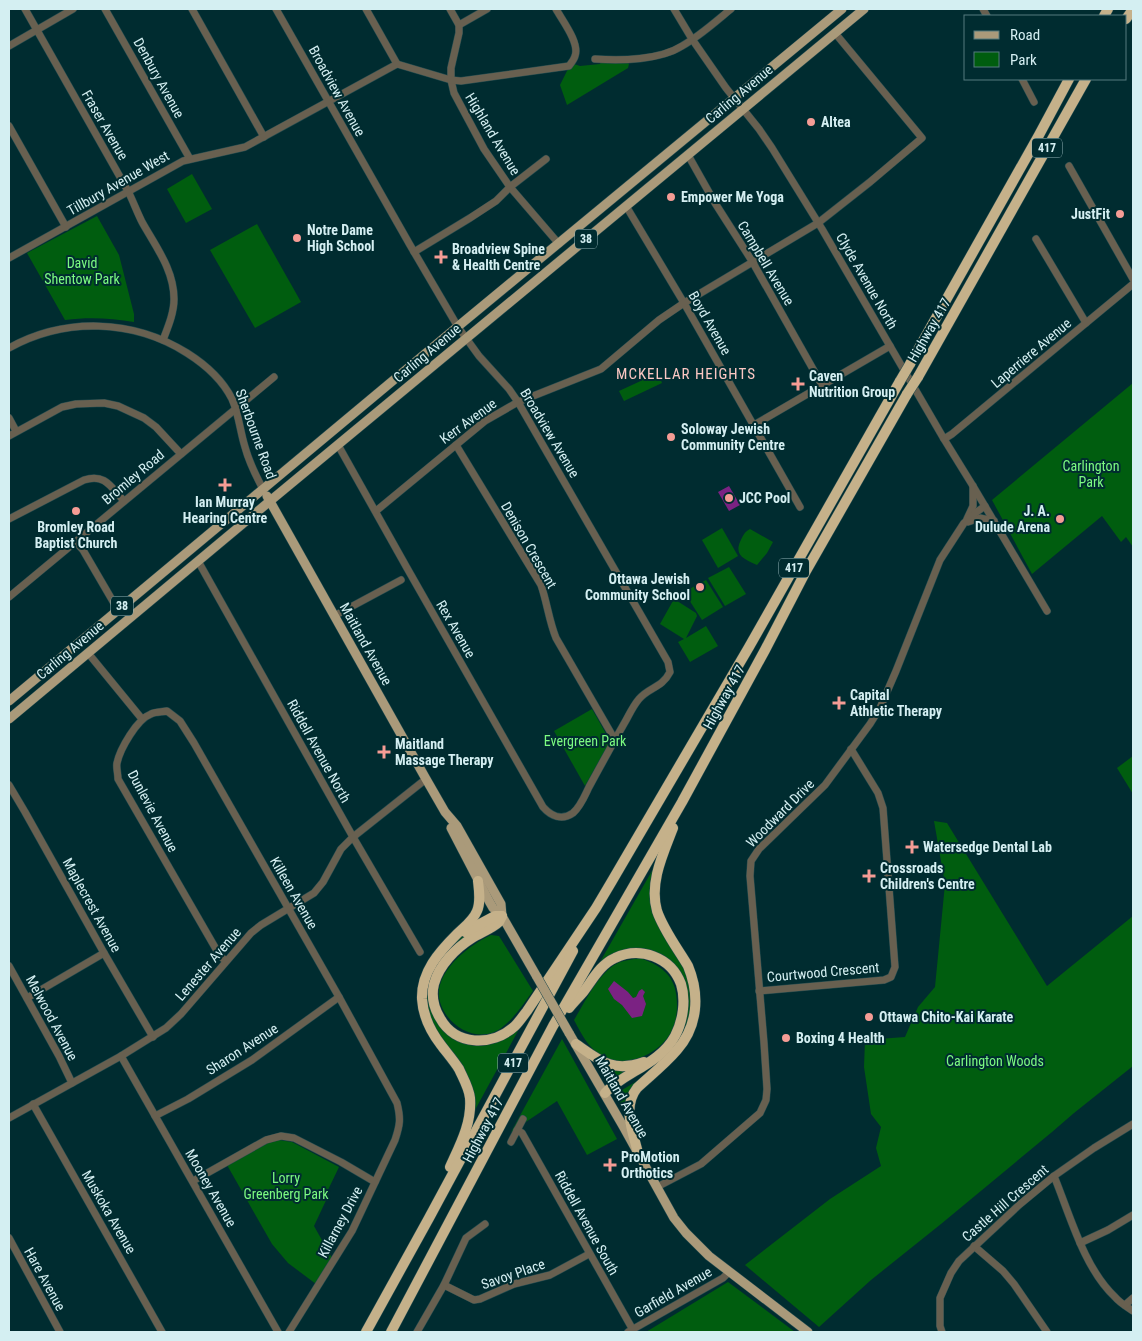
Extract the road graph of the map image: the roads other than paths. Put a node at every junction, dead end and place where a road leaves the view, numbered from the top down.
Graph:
1 (25, 9) edge
2 (73, 9) edge
3 (105, 9) edge
4 (192, 9) edge
5 (276, 9) edge
6 (366, 9) edge
7 (450, 9) edge
8 (487, 9) edge
9 (556, 9) edge
10 (674, 9) edge
11 (731, 9) edge
12 (842, 9) edge
13 (864, 9) edge
14 (459, 25) junction
15 (37, 30) junction
16 (835, 33) junction
17 (692, 39) junction
18 (9, 46) edge
19 (596, 59) dead end
20 (397, 64) junction
21 (451, 80) junction
22 (1023, 80) edge
23 (1068, 80) edge
24 (1085, 80) edge
25 (735, 98) junction
26 (328, 102) junction
27 (1034, 102) dead end
28 (744, 109) junction
29 (9, 126) edge
30 (264, 137) junction
31 (688, 155) junction
32 (190, 159) junction
33 (546, 159) dead end
34 (1069, 166) dead end
35 (510, 187) junction
36 (128, 191) junction
37 (626, 206) junction
38 (818, 223) junction
39 (66, 227) junction
40 (1036, 239) dead end
41 (559, 244) junction
42 (414, 252) junction
43 (9, 258) edge
44 (752, 262) junction
45 (1133, 279) edge
46 (1133, 284) edge
47 (684, 302) junction
48 (1086, 323) junction
49 (458, 327) junction
50 (466, 338) junction
51 (163, 340) junction
52 (890, 346) junction
53 (9, 348) edge
54 (274, 377) dead end
55 (822, 385) junction
56 (518, 402) junction
57 (236, 409) junction
58 (9, 418) edge
59 (754, 426) junction
60 (16, 431) junction
61 (9, 436) edge
62 (944, 439) junction
63 (338, 444) junction
64 (456, 444) junction
65 (181, 454) junction
66 (973, 486) junction
67 (263, 489) junction
68 (124, 500) junction
69 (270, 500) junction
70 (985, 506) junction
71 (800, 507) dead end
72 (376, 511) junction
73 (9, 519) edge
74 (994, 521) junction
75 (964, 523) junction
76 (76, 542) junction
77 (198, 561) junction
78 (401, 580) dead end
79 (9, 597) edge
80 (118, 610) junction
81 (1047, 611) dead end
82 (334, 616) junction
83 (88, 653) junction
84 (9, 701) edge
85 (142, 718) junction
86 (9, 719) edge
87 (615, 740) junction
88 (851, 749) junction
89 (426, 779) junction
90 (9, 785) edge
91 (682, 802) junction
92 (445, 812) junction
93 (353, 837) junction
94 (478, 881) junction
95 (596, 908) junction
96 (289, 909) junction
97 (502, 916) junction
98 (444, 948) junction
99 (420, 952) dead end
100 (104, 953) junction
101 (226, 962) junction
102 (9, 966) edge
103 (759, 991) junction
104 (27, 998) junction
105 (339, 998) junction
106 (553, 1026) junction
107 (152, 1037) junction
108 (576, 1044) junction
109 (121, 1056) junction
110 (654, 1059) junction
111 (667, 1060) junction
112 (72, 1084) junction
113 (604, 1093) junction
114 (33, 1104) junction
115 (155, 1116) junction
116 (401, 1117) joint
117 (9, 1118) edge
118 (524, 1119) dead end
119 (1133, 1124) edge
120 (517, 1130) junction
121 (511, 1142) dead end
122 (638, 1153) junction
123 (1054, 1176) junction
124 (192, 1181) junction
125 (375, 1182) junction
126 (657, 1187) junction
127 (1133, 1215) edge
128 (430, 1218) junction
129 (485, 1224) dead end
130 (9, 1238) edge
131 (1080, 1243) junction
132 (974, 1246) junction
133 (589, 1254) junction
134 (729, 1272) junction
135 (444, 1285) junction
136 (1133, 1298) edge
137 (1125, 1305) junction
138 (1133, 1312) edge
139 (631, 1331) edge
140 (60, 1332) edge
141 (162, 1332) edge
142 (278, 1332) edge
143 (289, 1332) edge
144 (366, 1332) edge
145 (391, 1332) edge
146 (418, 1332) edge
147 (808, 1332) edge
148 (942, 1332) edge
149 (1047, 1332) edge

1 - 15 street, Fraser Avenue
2 - 15 street
3 - 32 street, Denbury Avenue
4 - 30 street
5 - 26 street, Broadview Avenue
6 - 20 street
7 - 14 street
8 - 14 street
9 - 21 street
10 - 17 street, Clyde Avenue North
11 - 17 street
12 - 25 main road, Carling Avenue / 38
13 - 16 main road, Carling Avenue / 38
14 - 21 street
15 - 18 street
15 - 36 street, Fraser Avenue
16 - 28 main road, Carling Avenue / 38
16 - 38 street, Kerr Avenue
17 - 19 street
17 - 25 street, Clyde Avenue North
20 - 21 street
20 - 26 street, Tillbury Avenue West
21 - 35 street, Highland Avenue
22 - 27 street
23 - 95 highway, 417, bridge
24 - 91 highway, Highway 417 / 417, bridge
25 - 28 street, Clyde Avenue North
25 - 41 main road, Carling Avenue / 38
26 - 30 street, Tillbury Avenue West
26 - 42 street, Broadview Avenue
28 - 31 main road, Carling Avenue / 38
28 - 38 street, Clyde Avenue North
29 - 39 street
30 - 32 street, Tillbury Avenue West
31 - 37 main road, Carling Avenue / 38
31 - 44 street, Campbell Avenue
32 - 36 street, Tillbury Avenue West
33 - 35 street
34 - 45 street
35 - 41 street, Highland Avenue
35 - 42 street
36 - 39 street, Tillbury Avenue West
36 - 51 street, Fraser Avenue
37 - 47 street, Boyd Avenue
37 - 50 main road, Carling Avenue / 38
38 - 44 street, Kerr Avenue
38 - 52 street, Clyde Avenue North
39 - 43 street, Tillbury Avenue West
40 - 48 street
41 - 49 main road, Carling Avenue / 38
42 - 49 street, Broadview Avenue
44 - 47 street, Kerr Avenue
44 - 55 street, Campbell Avenue
46 - 48 street, Laperriere Avenue
47 - 56 street, Kerr Avenue
47 - 59 street, Boyd Avenue
48 - 62 street, Laperriere Avenue
49 - 50 street, Broadview Avenue
49 - 67 main road, Carling Avenue / 38
50 - 56 street, Broadview Avenue
50 - 63 main road, Carling Avenue / 38
51 - 53 street, Sherbourne Road
51 - 57 street, Sherbourne Road
52 - 55 street
52 - 62 street, Clyde Avenue North
54 - 57 street, Bromley Road
55 - 59 street
56 - 64 street, Kerr Avenue
56 - 87 street, Broadview Avenue
57 - 65 street, Bromley Road
57 - 67 street, Sherbourne Road
58 - 60 street
59 - 71 street, Boyd Avenue
60 - 61 street
60 - 65 street
62 - 66 street, Clyde Avenue North
63 - 69 main road, Carling Avenue / 38
63 - 72 street, Rex Avenue
64 - 72 street, Kerr Avenue
64 - 87 street, Denison Crescent
65 - 68 street, Bromley Road
66 - 70 street, Clyde Avenue North
66 - 75 street
67 - 69 main road, Maitland Avenue
67 - 80 main road, Carling Avenue / 38
68 - 73 street
68 - 76 street, Bromley Road
69 - 77 main road, Carling Avenue / 38
69 - 82 main road, Maitland Avenue
70 - 74 street, Clyde Avenue North
70 - 75 street, Woodward Drive
72 - 87 street, Rex Avenue
74 - 75 street
74 - 81 street, Clyde Avenue North
75 - 88 street, Woodward Drive
76 - 79 street, Bromley Road
76 - 80 street
77 - 83 main road, Carling Avenue / 38
77 - 93 street, Riddell Avenue North
78 - 82 street
80 - 84 main road, Carling Avenue / 38
82 - 89 main road, Maitland Avenue
83 - 85 street
83 - 86 main road, Carling Avenue / 38
85 - 96 street, Killeen Avenue
85 - 101 street, Dunlevie Avenue
88 - 103 street, Woodward Drive
88 - 103 street, Courtwood Crescent
89 - 92 main road, Maitland Avenue
89 - 93 street, Lenester Avenue
90 - 100 street, Maplecrest Avenue
91 - 106 highway, Highway 417 / 417
91 - 111 highway
92 - 94 main road, Maitland Avenue
92 - 97 main road, Maitland Avenue
93 - 96 street, Lenester Avenue
93 - 99 street, Riddell Avenue North
94 - 97 main road, Maitland Avenue
94 - 98 highway
95 - 97 highway
95 - 128 highway, 417
96 - 101 street, Lenester Avenue
96 - 105 street, Killeen Avenue
97 - 98 highway
97 - 108 main road, Maitland Avenue, bridge
98 - 128 highway
100 - 104 street
100 - 107 street, Maplecrest Avenue
101 - 107 street, Lenester Avenue
102 - 104 street, Melwood Avenue
103 - 126 street, Woodward Drive
104 - 112 street, Melwood Avenue
105 - 115 street, Sharon Avenue
105 - 116 street, Killeen Avenue
106 - 110 highway
106 - 145 highway, Highway 417 / 417
107 - 109 street, Lenester Avenue
108 - 110 highway
108 - 113 main road, Maitland Avenue
109 - 112 street, Lenester Avenue
109 - 115 street, Mooney Avenue
110 - 113 highway
111 - 113 highway
111 - 122 highway
112 - 114 street, Lenester Avenue
113 - 122 main road, Maitland Avenue
114 - 117 street, Lenester Avenue
114 - 141 street, Muskoka Avenue
115 - 124 street, Mooney Avenue
116 - 125 street, Killarney Drive
118 - 120 street
119 - 123 street, Castle Hill Crescent
120 - 121 street
120 - 133 street, Riddell Avenue South
122 - 126 main road, Maitland Avenue
123 - 131 street
123 - 132 street, Castle Hill Crescent
124 - 125 street
124 - 142 street, Mooney Avenue
125 - 143 street, Killarney Drive
126 - 134 main road, Maitland Avenue
127 - 131 street
128 - 144 highway, 417
129 - 135 street
130 - 140 street, Hare Avenue
131 - 137 street
132 - 148 street, Castle Hill Crescent
132 - 149 street
133 - 135 street, Savoy Place
133 - 139 street, Riddell Avenue South
134 - 139 street, Garfield Avenue
134 - 147 main road, Maitland Avenue
135 - 146 street
136 - 137 street
137 - 138 street

